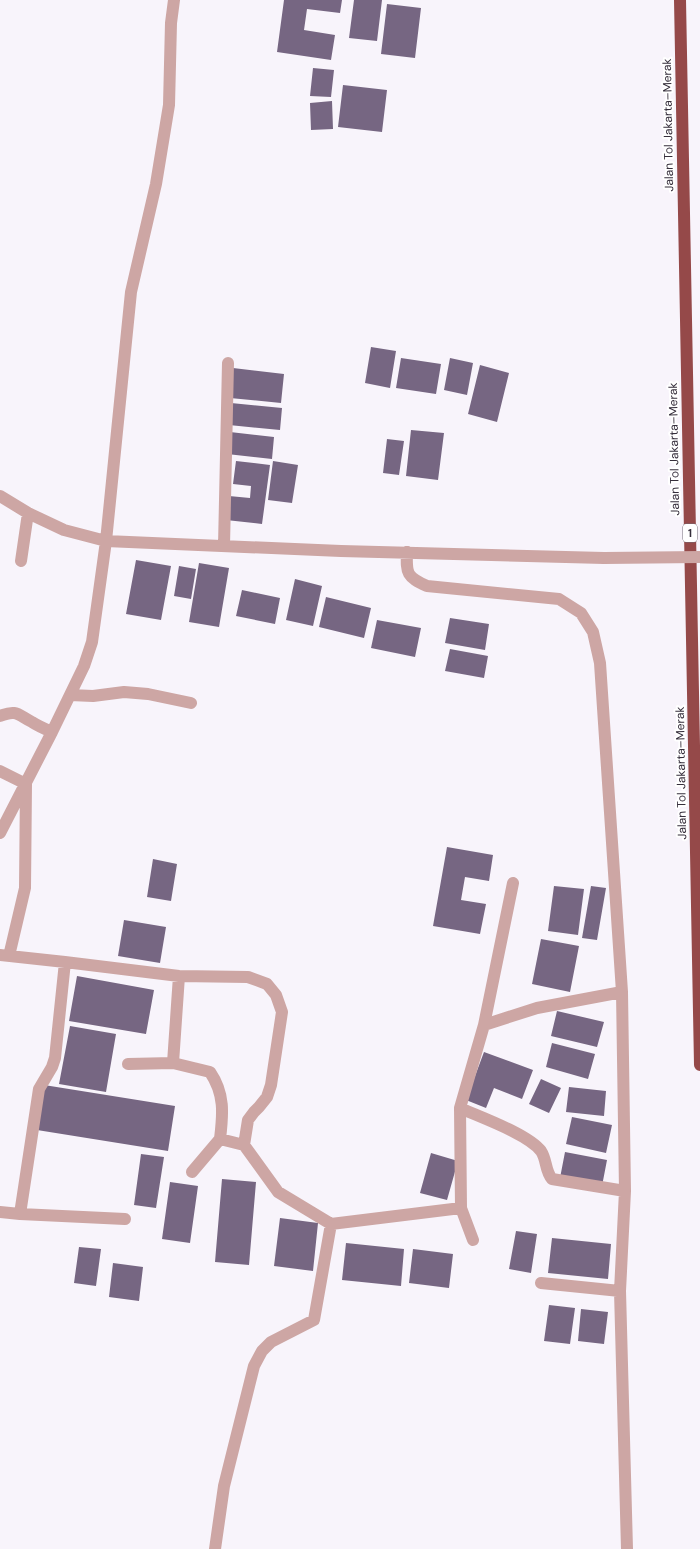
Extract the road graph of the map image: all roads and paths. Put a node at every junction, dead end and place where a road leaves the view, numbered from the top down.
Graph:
1 (174, 0) edge
2 (680, 0) edge
3 (228, 363) dead end
4 (0, 496) edge
5 (28, 513) junction
6 (106, 541) junction
7 (224, 546) junction
8 (407, 552) junction
9 (700, 557) edge
10 (21, 561) dead end
11 (70, 695) junction
12 (192, 703) dead end
13 (0, 716) edge
14 (52, 732) junction
15 (0, 771) edge
16 (26, 784) junction
17 (0, 833) edge
18 (513, 883) dead end
19 (4, 956) edge
20 (65, 962) junction
21 (178, 976) junction
22 (622, 992) junction
23 (484, 1025) junction
24 (173, 1063) junction
25 (128, 1064) dead end
26 (700, 1066) edge
27 (460, 1108) junction
28 (220, 1139) junction
29 (244, 1146) junction
30 (192, 1172) dead end
31 (625, 1191) junction
32 (461, 1208) junction
33 (0, 1212) edge
34 (20, 1214) junction
35 (125, 1219) dead end
36 (331, 1224) junction
37 (473, 1240) dead end
38 (541, 1283) dead end
39 (620, 1291) junction
40 (215, 1549) edge
41 (627, 1549) edge

1 - 6 street
2 - 26 highway, Jalan Tol Jakarta–Merak / 1
3 - 7 street
4 - 5 street
5 - 6 street
5 - 10 street
6 - 7 street
6 - 11 street
7 - 8 street
8 - 9 street, bridge
8 - 22 street
11 - 12 street
11 - 14 street
13 - 14 street
14 - 16 street
15 - 16 street
16 - 17 street
16 - 19 street
18 - 23 street
19 - 20 street
20 - 21 street
20 - 34 street
21 - 24 street
21 - 29 street
22 - 23 street
22 - 31 street
23 - 27 street
24 - 25 street
24 - 28 street
27 - 31 street
27 - 32 street
28 - 29 street
28 - 30 street
29 - 36 street
31 - 39 street
32 - 36 street
32 - 37 street
33 - 34 street
34 - 35 street
36 - 40 street
38 - 39 street
39 - 41 street

